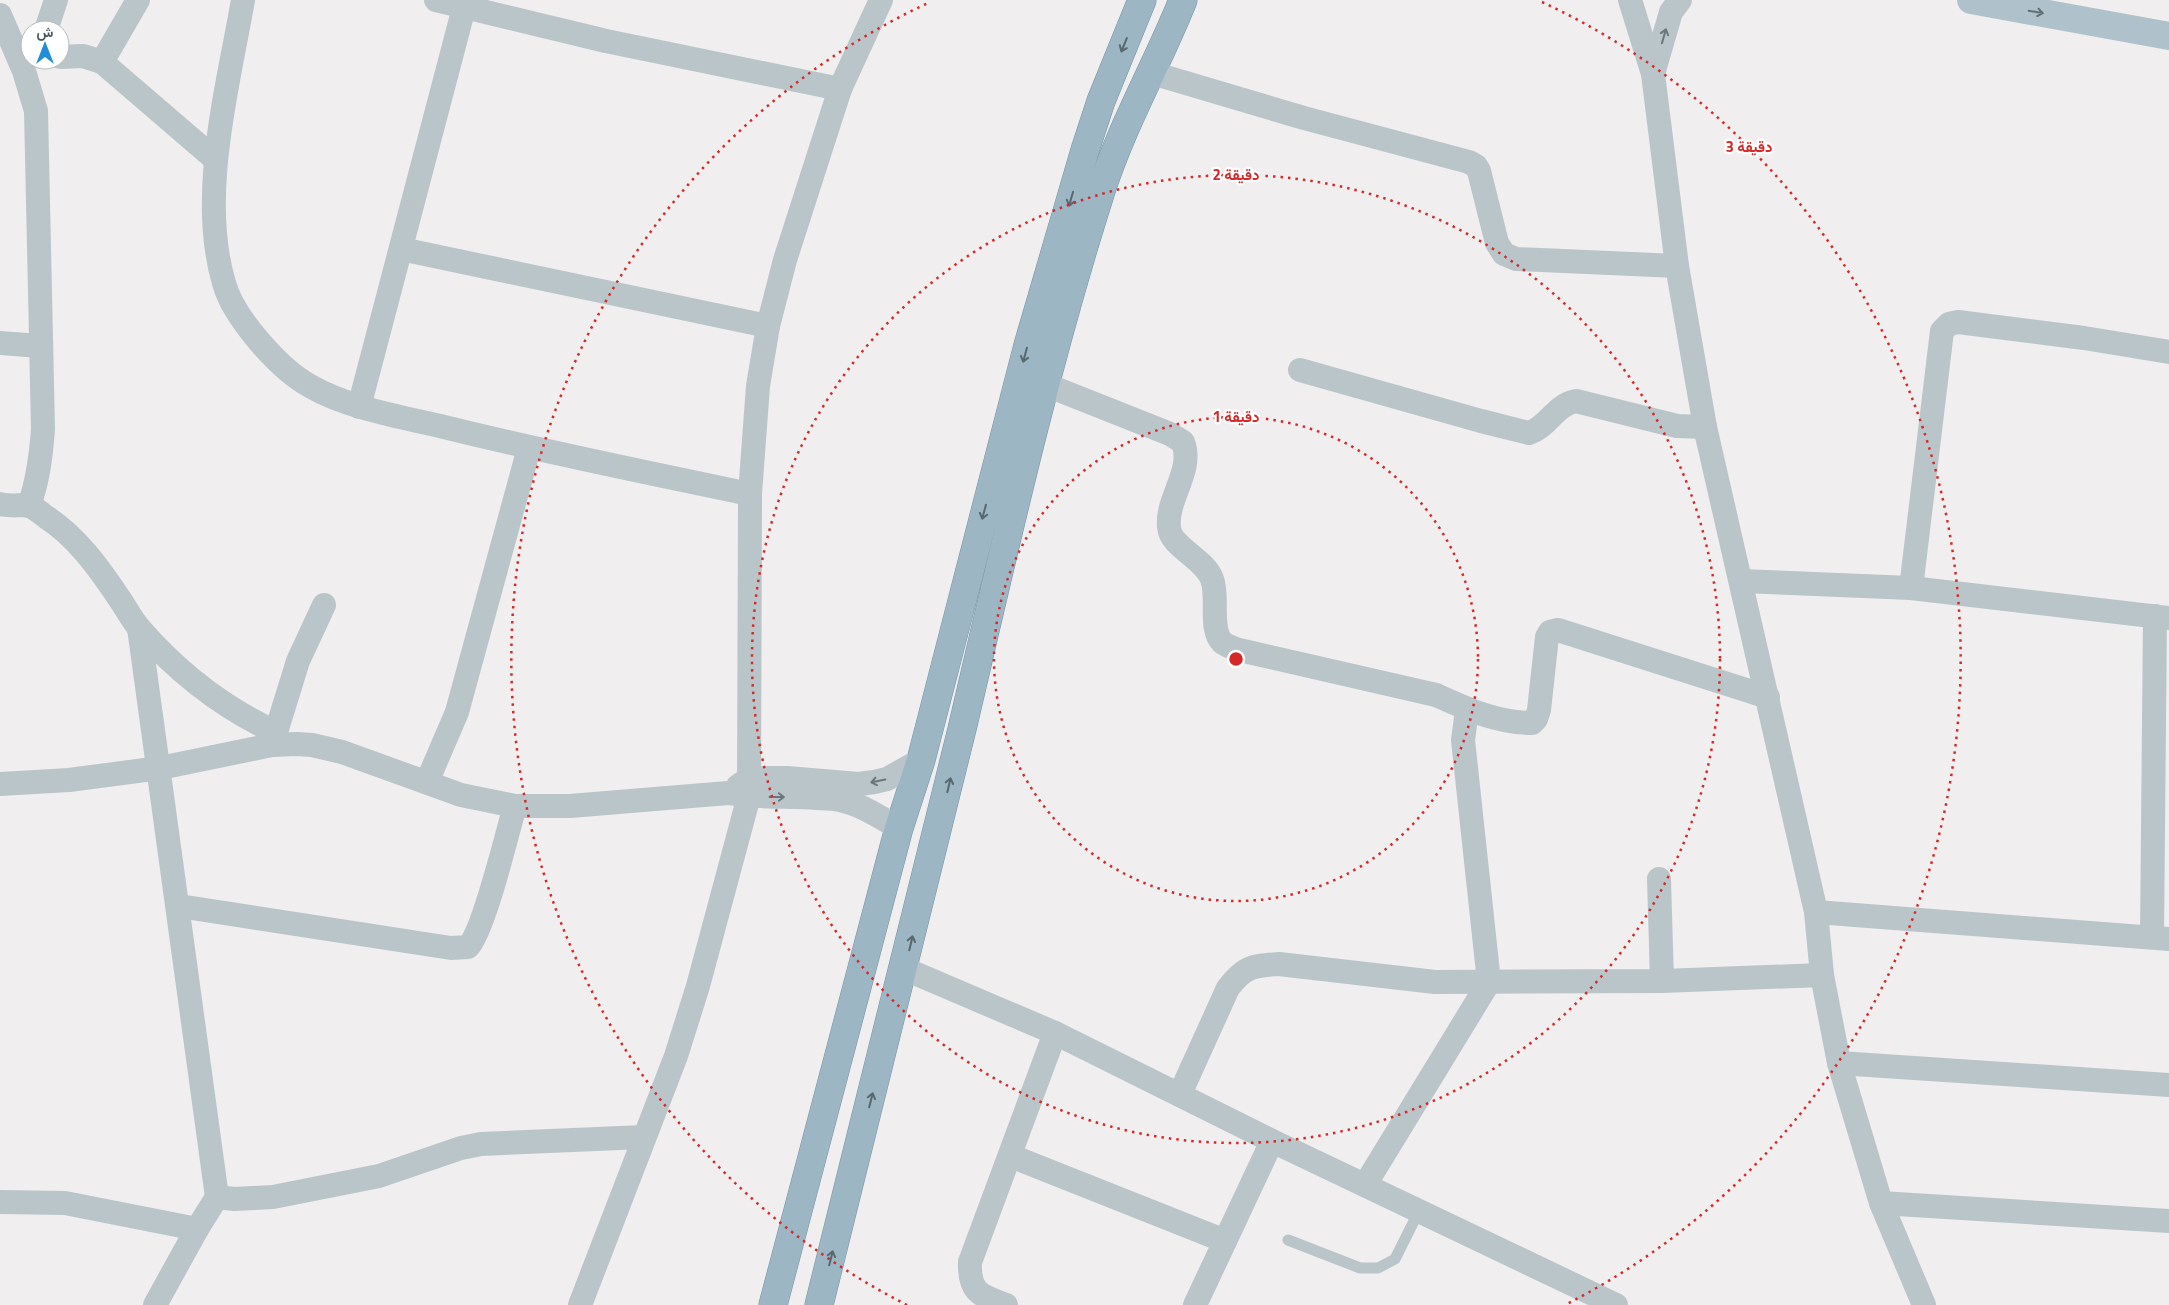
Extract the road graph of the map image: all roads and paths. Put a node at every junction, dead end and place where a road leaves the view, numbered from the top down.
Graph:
1 (56, 0) edge
2 (138, 0) edge
3 (244, 0) edge
4 (436, 0) edge
5 (881, 0) edge
6 (1142, 0) edge
7 (1630, 0) edge
8 (1680, 0) edge
9 (1970, 0) edge
10 (466, 3) edge
11 (1184, 6) edge
12 (0, 15) edge
13 (49, 20) edge
14 (2169, 36) edge
15 (20, 38) edge
16 (70, 58) edge
17 (102, 62) junction
18 (40, 70) edge
19 (1152, 73) junction
20 (1653, 74) junction
21 (840, 89) junction
22 (216, 160) junction
23 (401, 249) junction
24 (1676, 266) junction
25 (768, 326) junction
26 (0, 343) edge
27 (40, 346) junction
28 (2169, 352) edge
29 (1300, 370) dead end
30 (1044, 384) junction
31 (359, 406) junction
32 (1705, 427) junction
33 (529, 448) junction
34 (750, 494) junction
35 (0, 504) edge
36 (29, 506) junction
37 (1742, 581) junction
38 (1911, 588) junction
39 (324, 605) dead end
40 (2162, 617) edge
41 (140, 628) junction
42 (1768, 697) junction
43 (1467, 710) junction
44 (274, 738) junction
45 (921, 760) junction
46 (160, 768) junction
47 (426, 782) junction
48 (0, 784) edge
49 (2161, 785) edge
50 (742, 789) junction
51 (515, 806) junction
52 (899, 828) junction
53 (1659, 879) dead end
54 (179, 906) junction
55 (1816, 912) junction
56 (2161, 938) edge
57 (905, 969) junction
58 (1822, 975) junction
59 (1662, 981) junction
60 (1489, 982) junction
61 (1054, 1033) junction
62 (1839, 1063) junction
63 (2169, 1085) edge
64 (1180, 1094) junction
65 (644, 1137) junction
66 (1272, 1141) junction
67 (1011, 1156) junction
68 (1365, 1185) junction
69 (217, 1197) junction
70 (0, 1202) edge
71 (1881, 1203) junction
72 (1419, 1211) junction
73 (2169, 1221) edge
74 (197, 1229) junction
75 (1288, 1240) dead end
76 (1225, 1241) junction
77 (155, 1305) edge
78 (580, 1305) edge
79 (774, 1305) edge
80 (819, 1305) edge
81 (1006, 1305) edge
82 (1195, 1305) edge
83 (1616, 1305) edge
84 (1924, 1305) edge

1 - 13 street
2 - 17 street
3 - 22 street
4 - 10 street
5 - 21 street
6 -> 45 highway
7 - 20 street
20 -> 8 street
9 -> 14 main road
10 - 21 street
10 - 23 street
11 - 19 highway
12 - 15 street
16 - 17 street
17 - 22 street
18 - 27 street
19 - 24 street
19 - 30 highway
20 - 24 street
21 - 25 street
22 - 31 street
23 - 25 street
23 - 31 street
24 - 32 street
25 - 34 street
26 - 27 street
27 - 36 street
28 - 38 street
29 - 32 street
30 - 43 street
57 -> 30 highway
31 - 33 street
32 - 37 street
33 - 34 street
33 - 47 street
34 - 50 street
35 - 36 street
36 - 41 street
37 - 38 street
37 - 42 street
38 - 40 street
39 - 44 street
40 - 49 street
41 - 44 street
41 - 46 street
42 - 43 street
42 - 55 street
43 - 60 street
44 - 46 street
44 - 47 street
45 -> 50 street
45 - 52 highway
46 - 48 street
46 - 54 street
47 - 51 street
49 - 56 street
50 - 51 street
50 -> 52 street
50 - 65 street
51 - 54 street
52 - 79 highway
53 - 59 street
54 - 69 street
55 - 56 street
55 - 58 street
57 - 61 street
80 -> 57 highway
58 - 59 street
58 - 62 street
59 - 60 street
60 - 64 street
60 - 68 street
61 - 64 street
61 - 67 street
62 - 63 street
62 - 71 street
64 - 66 street
65 - 69 street
65 - 78 street
66 - 68 street
66 - 76 street
67 - 76 street
67 - 81 street
68 - 72 street
69 - 74 street
70 - 74 street
71 - 73 street
71 - 84 street
72 - 75 lane
72 - 83 street
74 - 77 street
76 - 82 street

